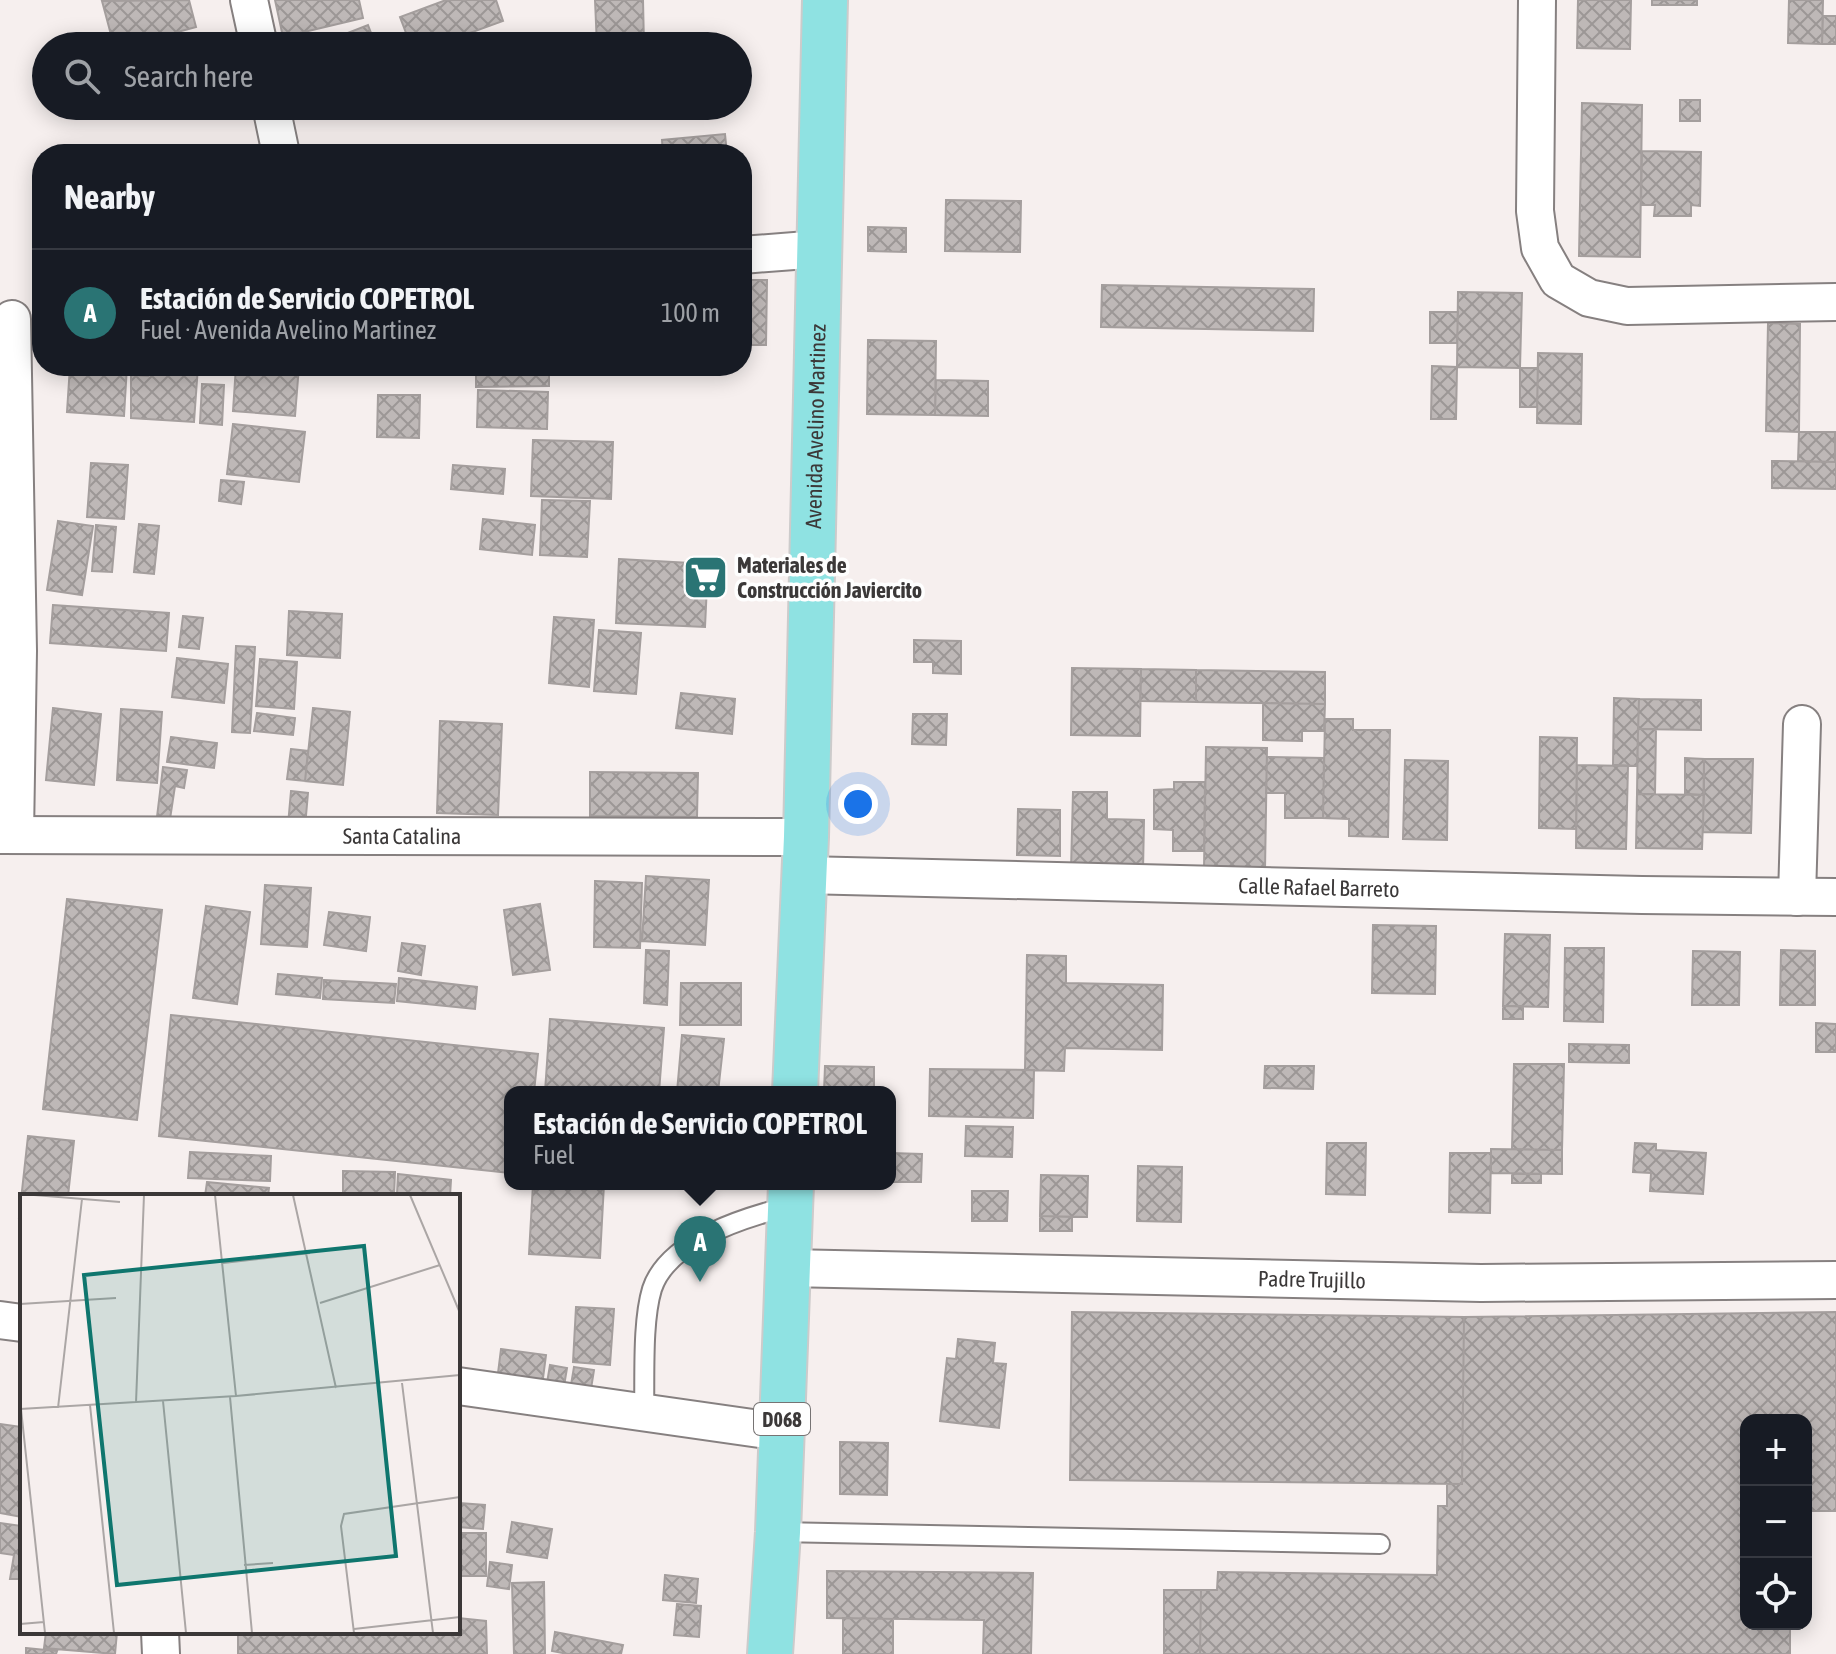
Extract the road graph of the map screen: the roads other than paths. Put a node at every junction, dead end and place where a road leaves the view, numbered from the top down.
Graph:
1 (249, 0) edge
2 (825, 0) edge
3 (1537, 0) edge
4 (256, 32) edge
5 (274, 120) edge
6 (279, 144) edge
7 (820, 249) junction
8 (752, 254) edge
9 (1836, 302) edge
10 (18, 319) edge
11 (1802, 724) dead end
12 (8, 835) edge
13 (804, 856) junction
14 (1797, 897) junction
15 (1836, 897) edge
16 (795, 1086) edge
17 (790, 1195) edge
18 (788, 1268) junction
19 (1836, 1280) edge
20 (0, 1320) edge
21 (20, 1323) edge
22 (460, 1386) edge
23 (644, 1412) junction
24 (781, 1432) junction
25 (778, 1532) junction
26 (1380, 1544) dead end
27 (160, 1634) edge
28 (161, 1654) edge
29 (770, 1654) edge

1 - 4 street
2 - 7 main road, Avenida Avelino Martinez
3 - 9 street
5 - 6 street
7 - 8 street
7 - 13 main road, Avenida Avelino Martinez
10 - 12 street
11 - 14 street
12 - 13 street, Santa Catalina
13 - 14 street, Calle Rafael Barreto
13 - 16 main road, Avenida Avelino Martinez
14 - 15 street, Calle Rafael Barreto
17 - 18 main road, D068
17 - 23 lane
18 - 19 street, Padre Trujillo
18 - 24 main road, D068
20 - 21 street
22 - 23 street
23 - 24 street
24 - 25 main road, D068
25 - 26 lane
25 - 29 main road, D068
27 - 28 street

